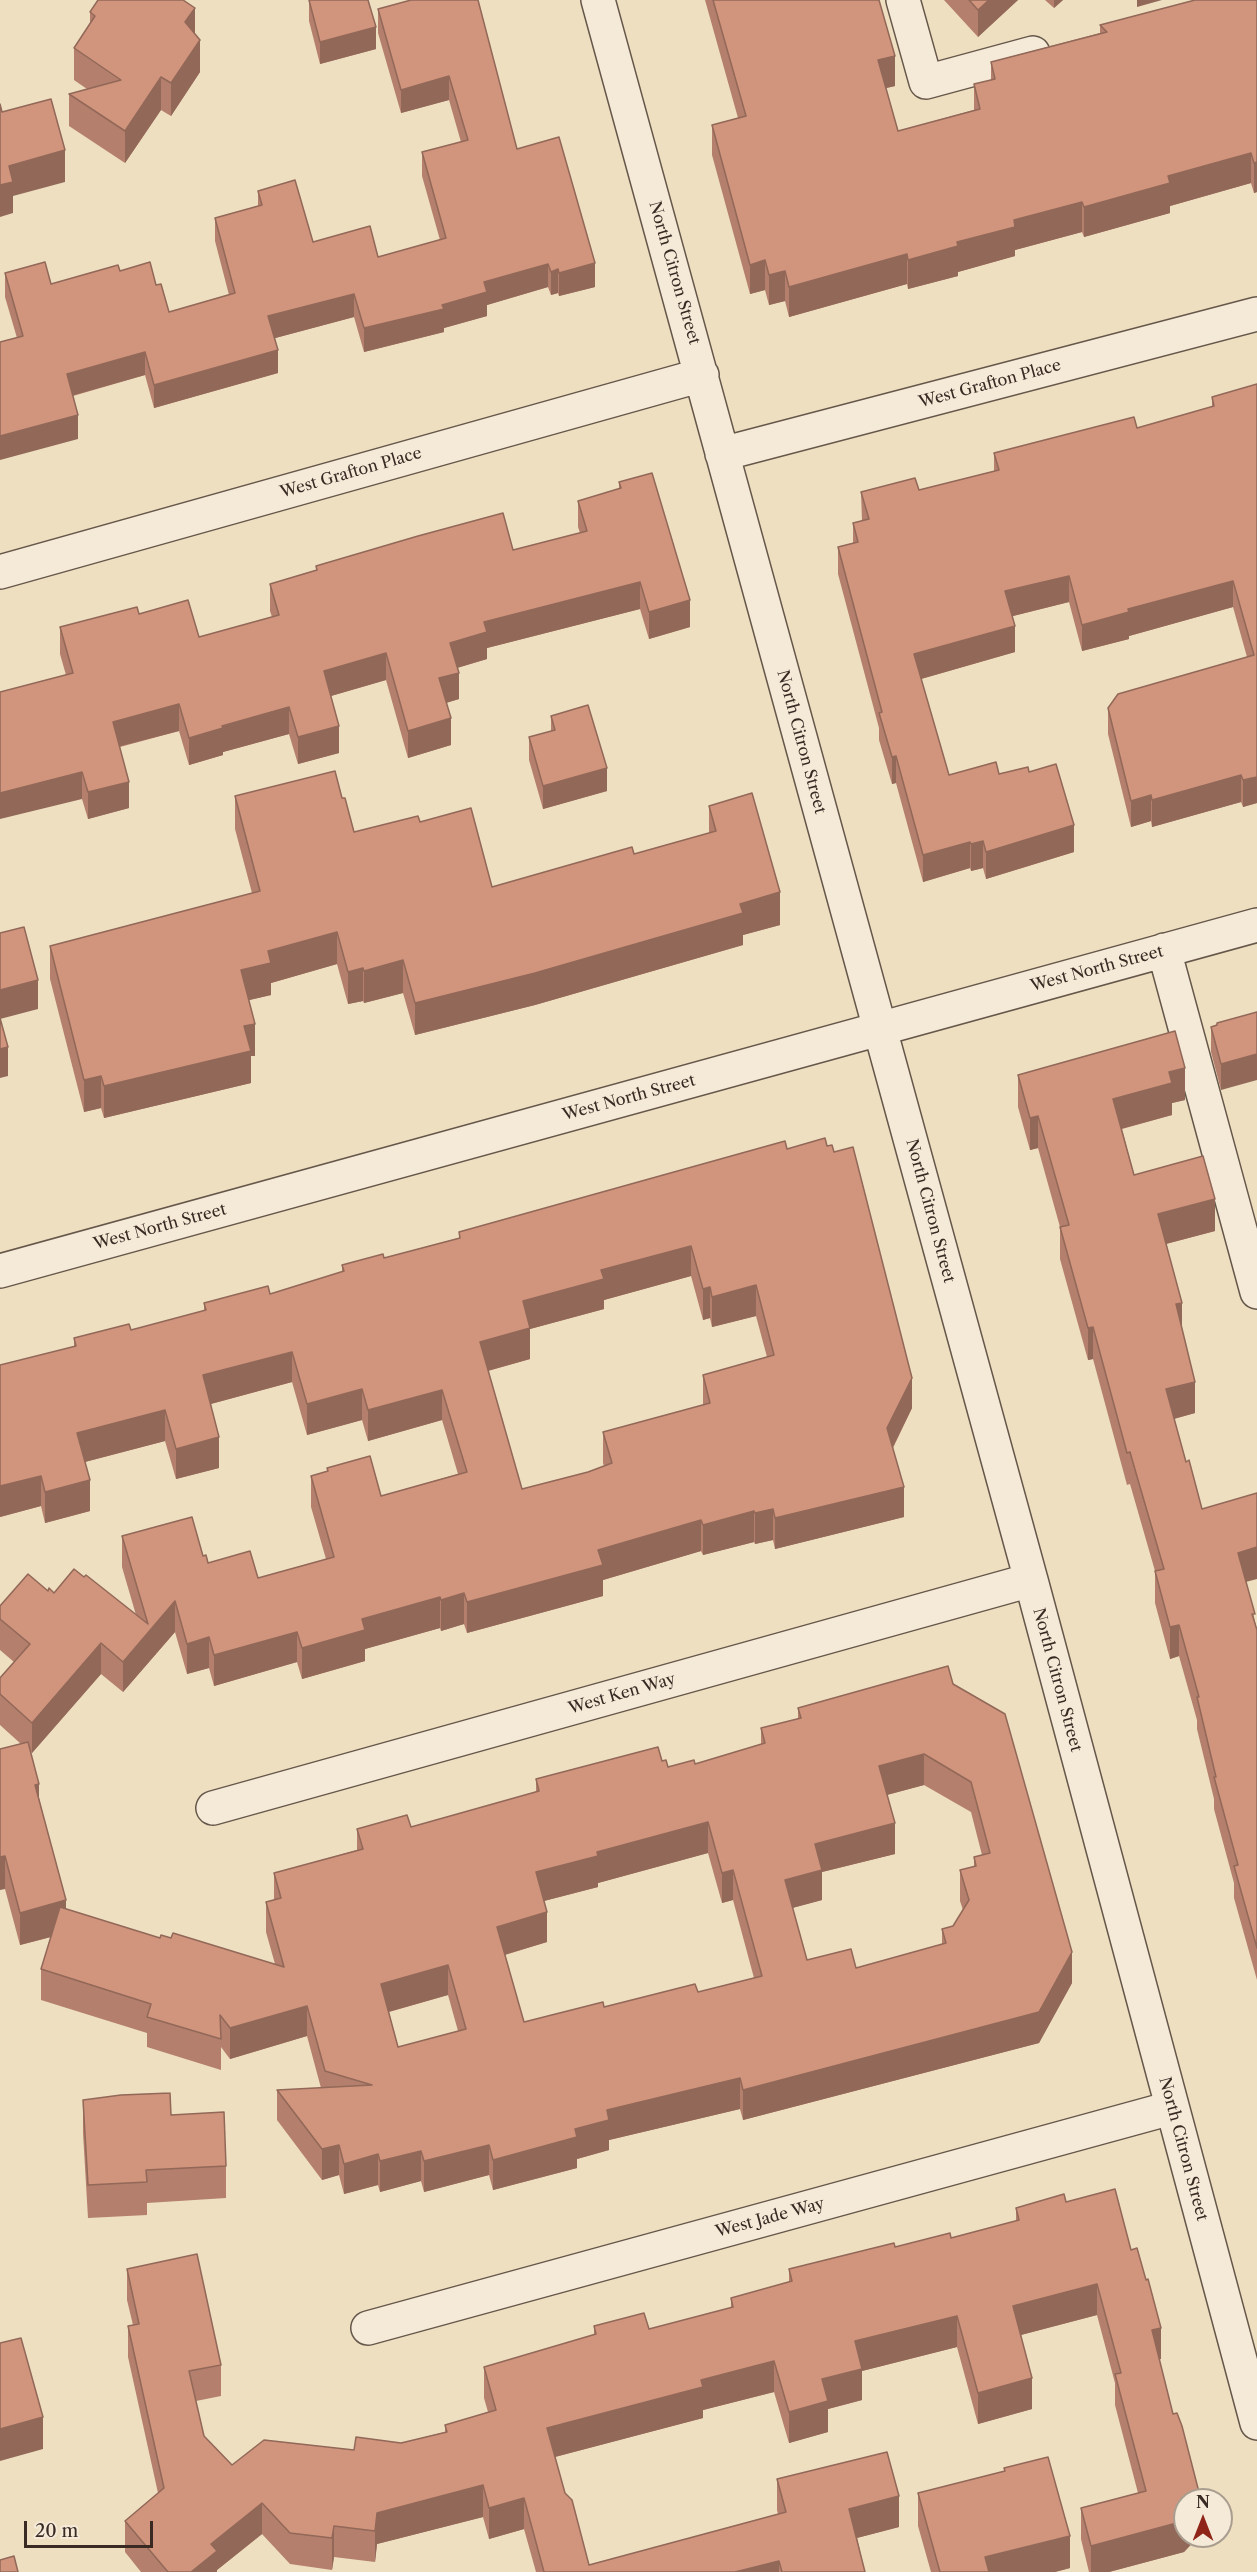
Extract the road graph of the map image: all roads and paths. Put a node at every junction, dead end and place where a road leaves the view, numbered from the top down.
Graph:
1 (598, 0) edge
2 (903, 0) edge
3 (1063, 45) edge
4 (1257, 314) edge
5 (702, 375) junction
6 (722, 454) junction
7 (0, 572) edge
8 (1257, 924) edge
9 (1164, 950) junction
10 (880, 1029) junction
11 (0, 1271) edge
12 (1257, 1293) edge
13 (1031, 1580) junction
14 (213, 1808) dead end
15 (1172, 2108) junction
16 (368, 2328) dead end
17 (1257, 2423) edge

1 - 5 street, North Citron Street
2 - 3 street
4 - 6 street, West Grafton Place
5 - 6 street, North Citron Street
5 - 7 street, West Grafton Place
6 - 10 street, North Citron Street
8 - 9 street, West North Street
9 - 10 street, West North Street
9 - 12 street
10 - 11 street, West North Street
10 - 13 street, North Citron Street
13 - 14 street, West Ken Way
13 - 15 street, North Citron Street
15 - 16 street, West Jade Way
15 - 17 street, North Citron Street

